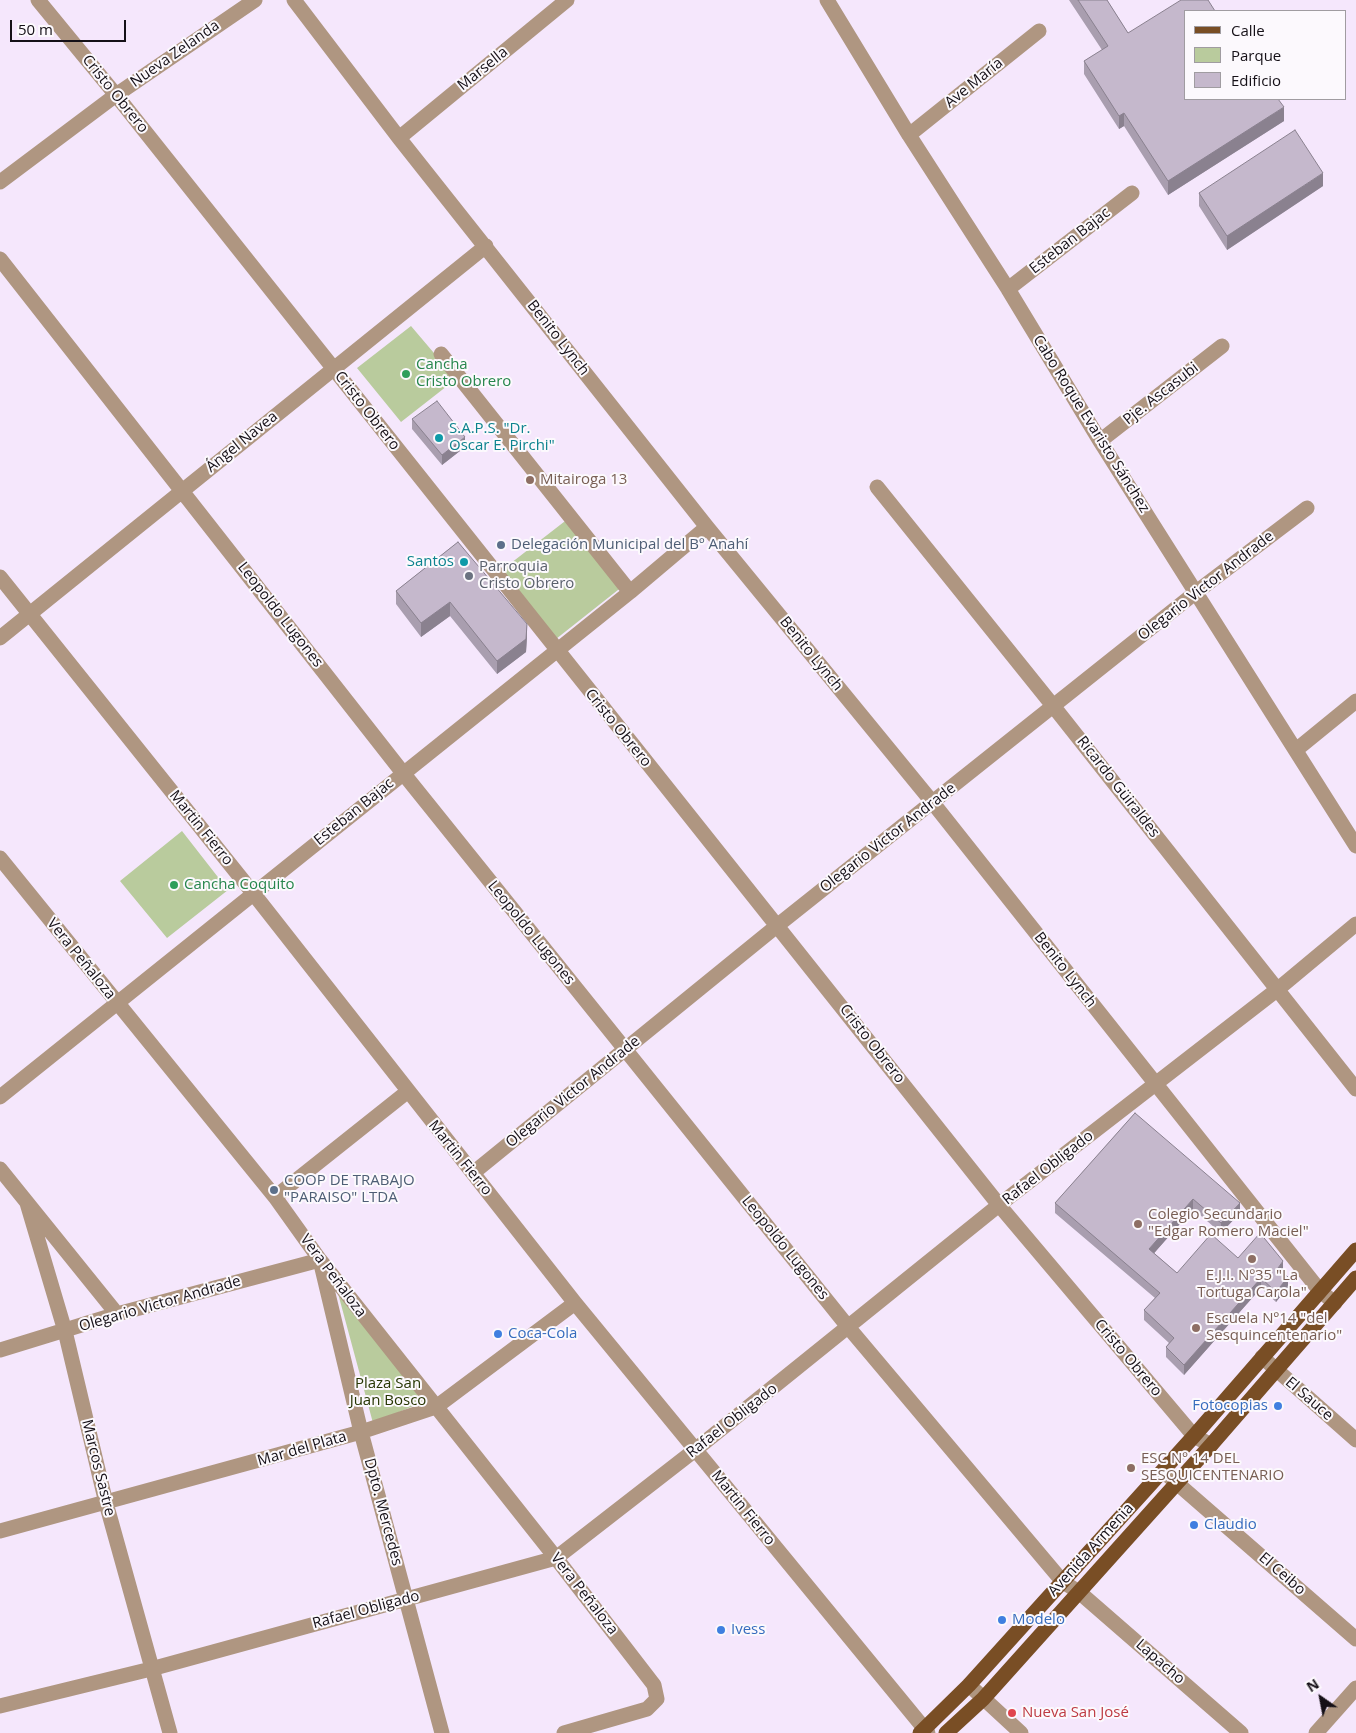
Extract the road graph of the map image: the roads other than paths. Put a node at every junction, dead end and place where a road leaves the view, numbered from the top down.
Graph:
1 (38, 0) edge
2 (256, 0) edge
3 (294, 0) edge
4 (567, 0) edge
5 (827, 0) edge
6 (1039, 31) dead end
7 (116, 95) junction
8 (909, 135) junction
9 (399, 138) junction
10 (0, 182) edge
11 (1132, 193) dead end
12 (486, 246) junction
13 (0, 259) edge
14 (1008, 289) junction
15 (1222, 346) dead end
16 (442, 354) dead end
17 (333, 368) junction
18 (1100, 442) junction
19 (877, 487) dead end
20 (182, 490) junction
21 (1307, 508) dead end
22 (707, 527) junction
23 (0, 577) edge
24 (630, 592) junction
25 (1196, 593) junction
26 (30, 615) junction
27 (0, 638) edge
28 (555, 650) junction
29 (1356, 701) edge
30 (1054, 707) junction
31 (1296, 750) junction
32 (403, 773) junction
33 (933, 803) junction
34 (1356, 846) edge
35 (0, 858) edge
36 (253, 893) junction
37 (1356, 924) edge
38 (778, 925) junction
39 (1278, 989) junction
40 (117, 1004) junction
41 (625, 1050) junction
42 (1156, 1084) junction
43 (1356, 1089) edge
44 (407, 1092) junction
45 (0, 1097) edge
46 (0, 1169) edge
47 (473, 1172) junction
48 (275, 1197) junction
49 (27, 1203) junction
50 (999, 1205) junction
51 (1356, 1250) edge
52 (320, 1260) junction
53 (1356, 1278) edge
54 (1320, 1291) junction
55 (575, 1303) junction
56 (1335, 1303) junction
57 (117, 1314) junction
58 (849, 1328) junction
59 (65, 1331) junction
60 (0, 1350) edge
61 (1262, 1357) junction
62 (1276, 1370) junction
63 (436, 1407) junction
64 (361, 1432) junction
65 (1194, 1436) junction
66 (1356, 1440) edge
67 (1210, 1445) junction
68 (695, 1450) junction
69 (1163, 1471) junction
70 (1178, 1482) junction
71 (106, 1503) junction
72 (0, 1531) edge
73 (556, 1558) junction
74 (1063, 1582) junction
75 (1079, 1592) junction
76 (406, 1599) junction
77 (1356, 1639) edge
78 (151, 1669) junction
79 (969, 1685) junction
80 (1356, 1688) edge
81 (982, 1699) junction
82 (0, 1706) edge
83 (924, 1732) edge
84 (170, 1733) edge
85 (442, 1733) edge
86 (564, 1733) edge
87 (946, 1733) edge
88 (1021, 1733) edge
89 (1241, 1733) edge
90 (1316, 1733) edge

1 - 7 street, Cristo Obrero
2 - 7 street, Nueva Zelanda
3 - 9 street, Benito Lynch
4 - 9 street, Marsella
5 - 8 street, Cabo Roque Evaristo Sánchez
6 - 8 street, Ave María
7 - 10 street, Nueva Zelanda
7 - 17 street, Cristo Obrero
8 - 14 street, Cabo Roque Evaristo Sánchez
9 - 12 street, Benito Lynch
11 - 14 street, Esteban Bajac
12 - 17 street, Ángel Navea
12 - 22 street, Benito Lynch
13 - 20 street, Leopoldo Lugones
14 - 18 street, Cabo Roque Evaristo Sánchez
15 - 18 street, Pje. Ascasubi
16 - 24 street
17 - 20 street, Ángel Navea
17 - 28 street, Cristo Obrero
18 - 25 street, Cabo Roque Evaristo Sánchez
19 - 30 street, Ricardo Güiraldes
20 - 26 street, Ángel Navea
20 - 32 street, Leopoldo Lugones
21 - 25 street, Olegario Victor Andrade
22 - 24 street, Esteban Bajac
22 - 33 street, Benito Lynch
23 - 26 street, Martin Fierro
24 - 28 street, Esteban Bajac
25 - 30 street, Olegario Victor Andrade
25 - 31 street, Cabo Roque Evaristo Sánchez
26 - 27 street, Ángel Navea
26 - 36 street, Martin Fierro
28 - 32 street, Esteban Bajac
28 - 38 street, Cristo Obrero
29 - 31 street
30 - 33 street, Olegario Victor Andrade
30 - 39 street, Ricardo Güiraldes
31 - 34 street, Cabo Roque Evaristo Sánchez
32 - 36 street, Esteban Bajac
32 - 41 street, Leopoldo Lugones
33 - 38 street, Olegario Victor Andrade
33 - 42 street, Benito Lynch
35 - 40 street, Vera Peñaloza
36 - 40 street, Esteban Bajac
36 - 44 street, Martin Fierro
37 - 39 street, Rafael Obligado
38 - 41 street, Olegario Victor Andrade
38 - 50 street, Cristo Obrero
39 - 42 street, Rafael Obligado
39 - 43 street, Ricardo Güiraldes
40 - 45 street, Esteban Bajac
40 - 48 street, Vera Peñaloza
41 - 47 street, Olegario Victor Andrade
41 - 58 street, Leopoldo Lugones
42 - 50 street, Rafael Obligado
42 - 54 street, Benito Lynch
44 - 47 street, Martin Fierro
44 - 48 street
46 - 49 street, Marcos Sastre
47 - 55 street, Martin Fierro
48 - 52 street, Vera Peñaloza
49 - 57 street, Marcos Sastre
49 - 59 street, Marcos Sastre
50 - 58 street, Rafael Obligado
50 - 65 street, Cristo Obrero
51 - 54 main road, Avenida Armenia
52 - 57 street, Olegario Victor Andrade
52 - 63 street, Vera Peñaloza
52 - 64 street, Dpto. Mercedes
53 - 56 main road, Avenida Armenia
54 - 56 street, Benito Lynch
54 - 61 main road, Avenida Armenia
55 - 63 street, Mar del Plata
55 - 68 street, Martin Fierro
56 - 62 main road, Avenida Armenia
57 - 59 street, Olegario Victor Andrade
58 - 68 street, Rafael Obligado
58 - 74 street, Leopoldo Lugones
59 - 60 street, Olegario Victor Andrade
59 - 71 street, Marcos Sastre
61 - 62 street, El Sauce
61 - 65 main road, Avenida Armenia
62 - 66 street, El Sauce
62 - 67 main road, Avenida Armenia
63 - 64 street, Mar del Plata
63 - 73 street, Vera Peñaloza
64 - 71 street, Mar del Plata
64 - 76 street, Dpto. Mercedes
65 - 67 street, Cristo Obrero
65 - 69 main road, Avenida Armenia
67 - 70 main road, Avenida Armenia
68 - 73 street, Rafael Obligado
68 - 83 street, Martin Fierro
69 - 70 street, El Ceibo
69 - 74 main road, Avenida Armenia
70 - 75 main road, Avenida Armenia
70 - 77 street, El Ceibo
71 - 72 street, Mar del Plata
71 - 78 street, Marcos Sastre
73 - 76 street, Rafael Obligado
73 - 86 street, Vera Peñaloza
74 - 75 street, Leopoldo Lugones
74 - 79 main road, Avenida Armenia
75 - 81 main road, Avenida Armenia
75 - 89 street, Lapacho
76 - 78 street, Rafael Obligado
76 - 85 street, Dpto. Mercedes
78 - 82 street, Rafael Obligado
78 - 84 street, Marcos Sastre
79 - 81 street
79 - 83 main road, Avenida Armenia
80 - 90 street
81 - 87 main road, Avenida Armenia
81 - 88 street

